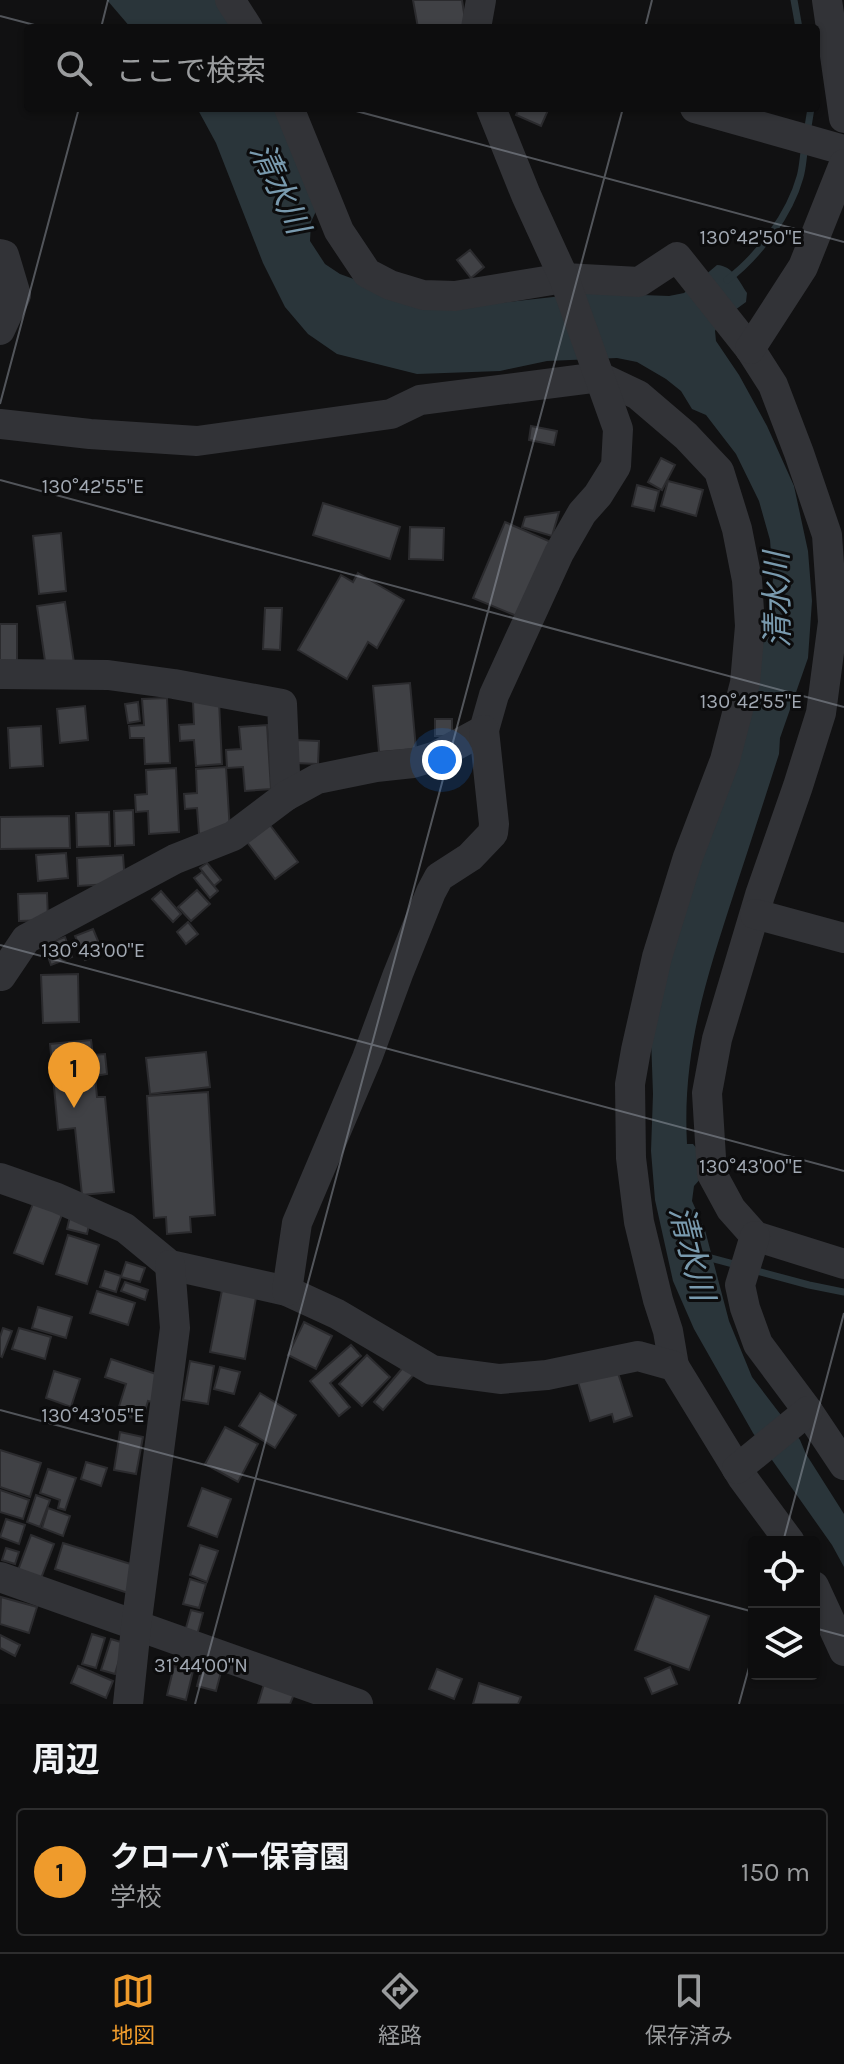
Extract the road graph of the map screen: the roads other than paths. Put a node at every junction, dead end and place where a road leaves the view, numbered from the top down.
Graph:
1 (230, 0) edge
2 (481, 0) edge
3 (827, 0) edge
4 (245, 24) edge
5 (478, 24) edge
6 (291, 112) edge
7 (493, 112) edge
8 (709, 112) edge
9 (841, 144) edge
10 (0, 254) edge
11 (564, 278) junction
12 (0, 330) edge
13 (750, 349) junction
14 (600, 377) junction
15 (0, 424) edge
16 (0, 674) edge
17 (832, 716) edge
18 (484, 730) junction
19 (286, 796) junction
20 (755, 914) junction
21 (844, 938) edge
22 (0, 979) edge
23 (0, 1178) edge
24 (755, 1236) junction
25 (844, 1264) edge
26 (170, 1265) junction
27 (287, 1291) junction
28 (674, 1366) junction
29 (808, 1411) junction
30 (844, 1465) edge
31 (737, 1469) junction
32 (786, 1536) edge
33 (0, 1577) edge
34 (820, 1599) edge
35 (136, 1627) junction
36 (844, 1651) edge
37 (128, 1704) edge
38 (358, 1704) edge

1 - 4 street
2 - 5 street
3 - 9 street
6 - 11 street
7 - 11 street
8 - 9 street
9 - 13 street
10 - 12 street
11 - 13 street
11 - 14 street
13 - 17 street
14 - 15 street
14 - 18 street
14 - 28 street
16 - 19 street
17 - 20 street
18 - 19 street
18 - 27 street
19 - 22 street
20 - 21 street
20 - 24 street
23 - 26 street
24 - 25 street
24 - 29 street
26 - 27 street
26 - 35 street
27 - 28 street
28 - 31 street
29 - 30 street
29 - 31 street
31 - 32 street
33 - 35 street
34 - 36 street
35 - 37 street
35 - 38 street

